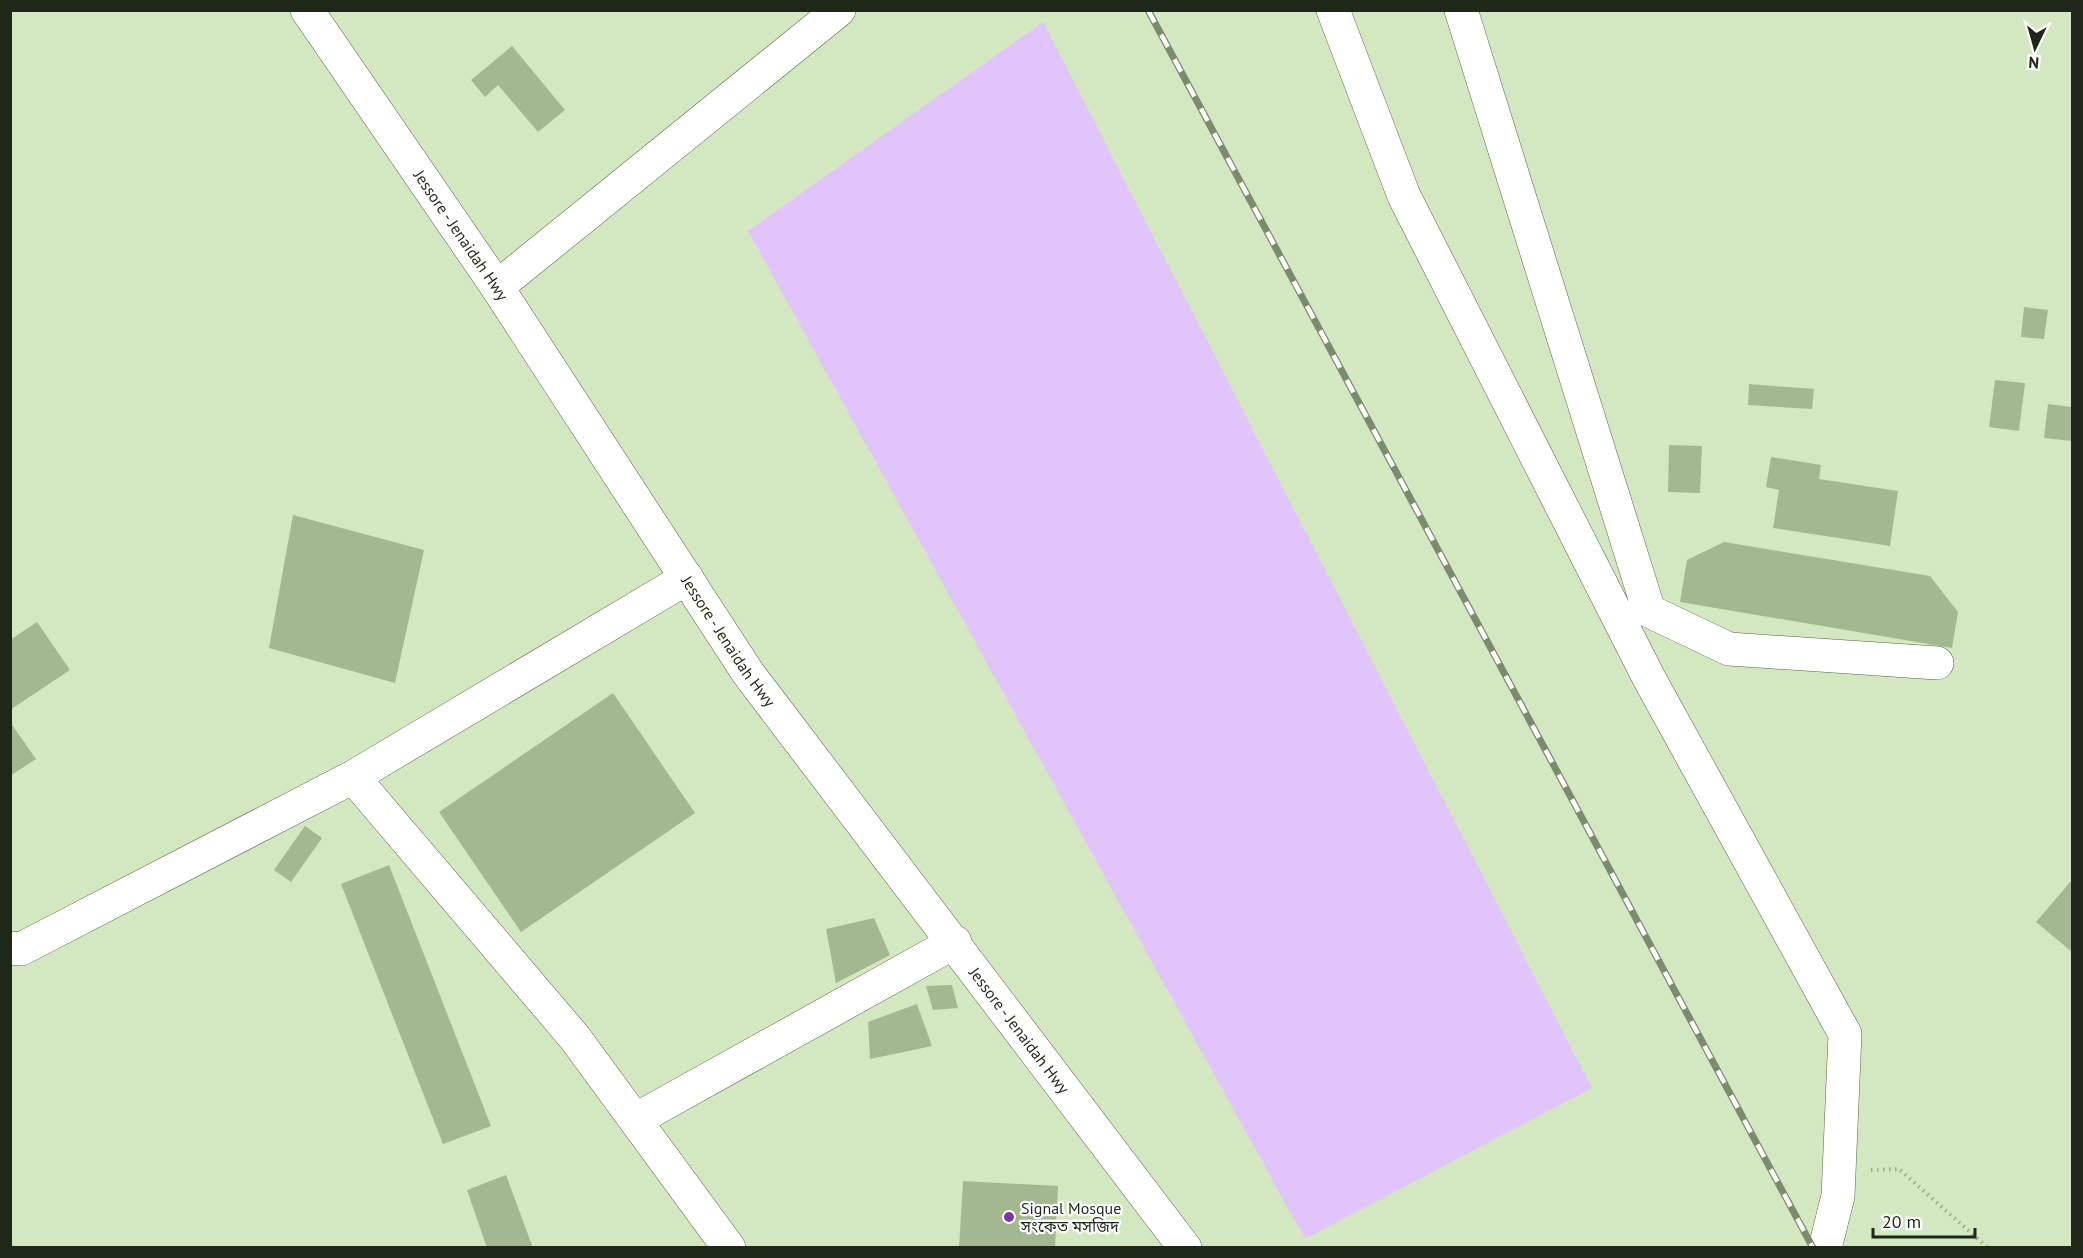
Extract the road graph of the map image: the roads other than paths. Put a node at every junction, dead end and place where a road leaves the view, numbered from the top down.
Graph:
1 (307, 10) edge
2 (839, 10) edge
3 (1333, 10) edge
4 (1461, 10) edge
5 (497, 287) junction
6 (687, 578) junction
7 (1936, 663) dead end
8 (353, 777) junction
9 (955, 942) junction
10 (10, 948) edge
11 (635, 1120) junction
12 (729, 1248) edge
13 (1185, 1248) edge
14 (1825, 1248) edge

1 - 5 main road, Jessore - Jenaidah Hwy
2 - 5 main road
3 - 14 main road
4 - 7 main road
5 - 6 main road, Jessore - Jenaidah Hwy
6 - 8 main road
6 - 9 main road, Jessore - Jenaidah Hwy
8 - 10 main road
8 - 11 main road
9 - 11 main road
9 - 13 main road, Jessore - Jenaidah Hwy
11 - 12 main road

